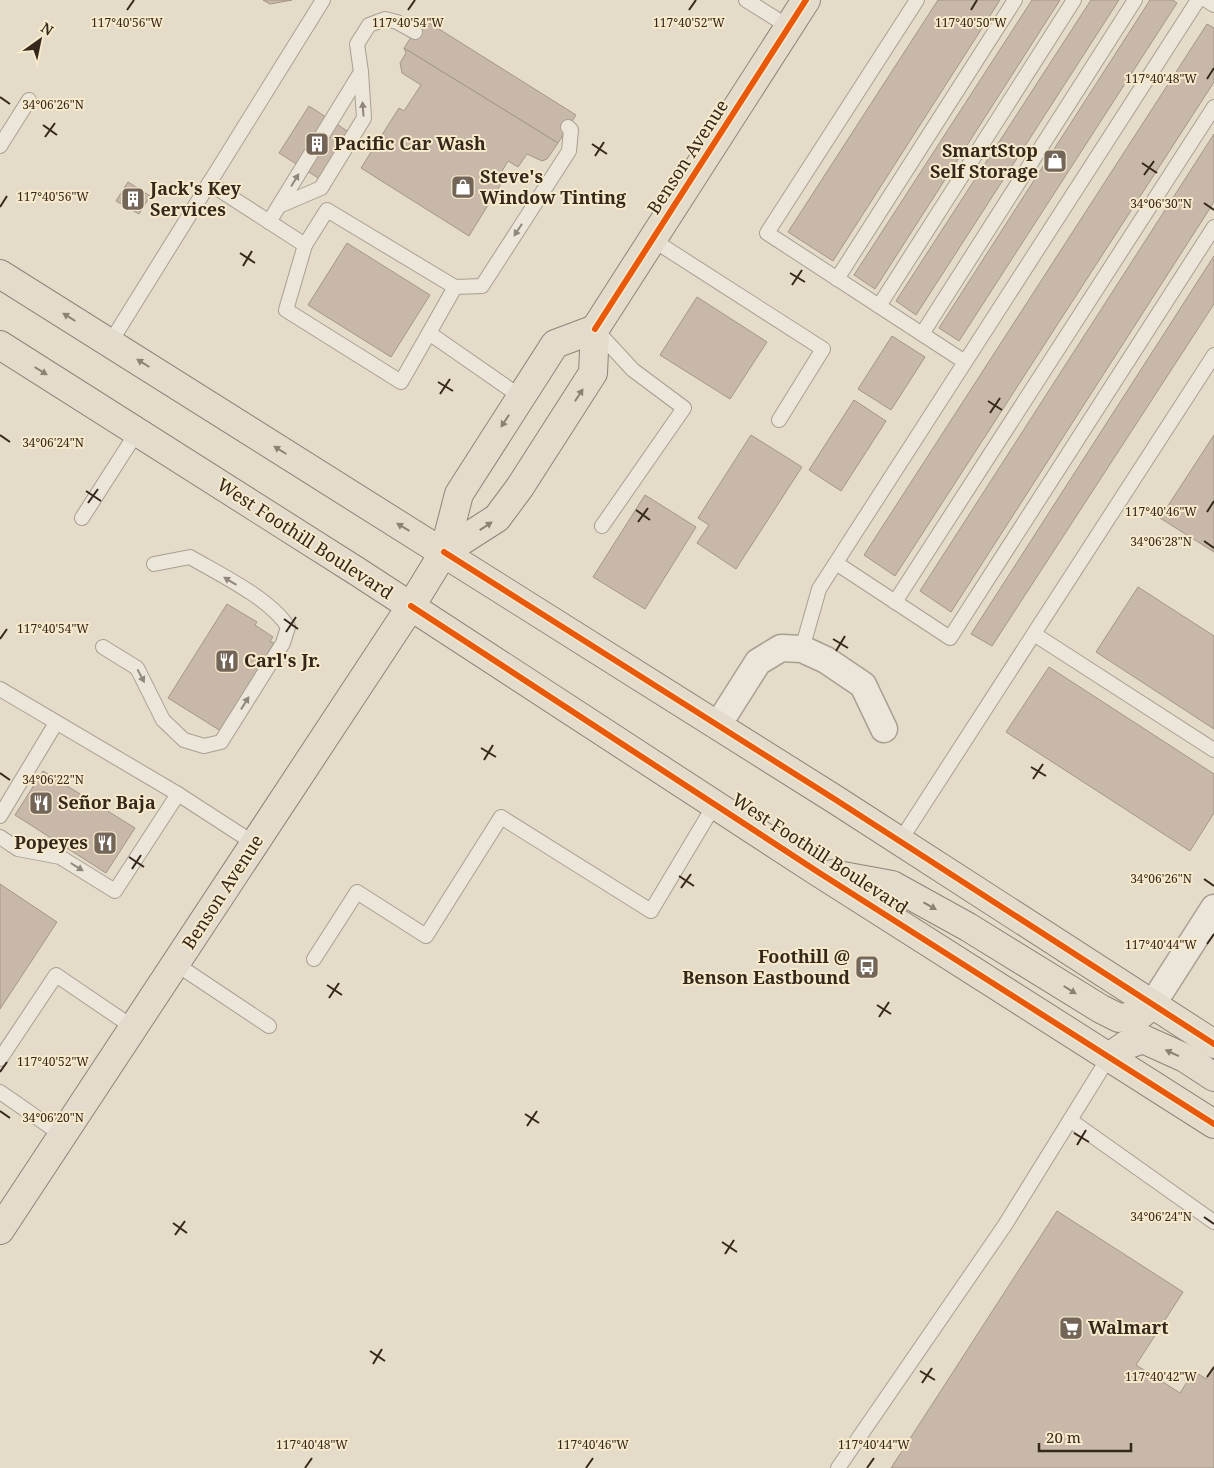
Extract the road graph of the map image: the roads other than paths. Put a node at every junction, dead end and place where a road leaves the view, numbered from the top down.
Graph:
1 (323, 0) edge
2 (746, 0) edge
3 (806, 0) edge
4 (917, 0) edge
5 (1016, 0) edge
6 (1074, 0) edge
7 (1135, 0) edge
8 (1198, 0) edge
9 (1206, 0) edge
10 (1214, 5) edge
11 (789, 27) junction
12 (415, 32) dead end
13 (361, 72) junction
14 (29, 100) dead end
15 (1214, 107) edge
16 (568, 128) dead end
17 (2, 137) edge
18 (209, 183) junction
19 (279, 206) junction
20 (269, 222) junction
21 (1214, 227) edge
22 (653, 240) junction
23 (305, 244) junction
24 (0, 274) edge
25 (837, 279) junction
26 (455, 287) junction
27 (879, 306) junction
28 (595, 329) junction
29 (429, 334) junction
30 (922, 334) junction
31 (110, 343) junction
32 (0, 345) edge
33 (1214, 355) edge
34 (965, 362) junction
35 (521, 398) junction
36 (779, 420) dead end
37 (137, 432) junction
38 (82, 518) dead end
39 (602, 526) dead end
40 (444, 552) junction
41 (836, 563) junction
42 (154, 564) dead end
43 (895, 602) junction
44 (411, 606) junction
45 (1034, 634) junction
46 (103, 647) dead end
47 (802, 649) junction
48 (0, 689) edge
49 (56, 723) junction
50 (718, 725) junction
51 (884, 729) dead end
52 (1214, 750) edge
53 (178, 794) junction
54 (715, 804) junction
55 (0, 816) edge
56 (0, 838) edge
57 (900, 842) junction
58 (255, 844) junction
59 (818, 872) junction
60 (1214, 908) edge
61 (314, 959) dead end
62 (176, 964) junction
63 (1152, 1005) junction
64 (269, 1026) dead end
65 (134, 1028) junction
66 (1214, 1044) edge
67 (1109, 1057) junction
68 (0, 1059) edge
69 (1214, 1077) edge
70 (0, 1092) edge
71 (1070, 1120) junction
72 (1214, 1124) edge
73 (62, 1135) junction
74 (1214, 1222) edge
75 (0, 1230) edge
76 (838, 1468) edge

1 - 18 lane
2 - 11 lane
3 - 11 main road, Benson Avenue
4 - 25 lane
5 - 25 lane
6 - 27 lane
7 - 30 lane
8 - 34 lane
9 - 10 lane
11 - 22 main road, Benson Avenue
12 - 13 lane
19 -> 13 lane
19 -> 13 lane
14 - 17 lane
15 - 43 lane
16 -> 26 lane
18 - 20 lane
18 - 31 lane
19 - 20 lane
20 - 23 lane
21 - 43 lane
22 - 28 main road, Benson Avenue
22 - 36 lane
23 - 26 lane
23 - 29 lane
31 -> 24 main road
25 - 27 lane
26 - 29 lane
27 - 30 lane
28 - 35 main road, Benson Avenue
28 - 39 lane
40 -> 28 main road, Benson Avenue
29 - 35 lane
30 - 34 lane
40 -> 31 main road
32 -> 37 main road, West Foothill Boulevard
33 - 45 lane
34 - 41 lane
35 -> 40 main road, Benson Avenue
37 - 38 lane
37 - 44 main road, West Foothill Boulevard
40 - 44 main road, Benson Avenue
40 - 50 main road
41 - 43 lane
41 - 47 lane
46 -> 42 lane
44 - 54 main road, West Foothill Boulevard
44 - 58 main road, Benson Avenue
45 - 52 lane
45 - 57 lane
47 - 50 street
47 - 51 street
48 - 49 lane
49 - 53 lane
49 - 55 lane
50 - 57 main road
56 -> 53 lane
53 - 58 lane
54 - 59 main road, West Foothill Boulevard
54 - 61 lane
57 - 63 main road
58 - 62 main road, Benson Avenue
59 -> 63 main road
59 - 67 main road, West Foothill Boulevard
60 - 63 street
62 - 64 lane
62 - 65 main road, Benson Avenue
63 - 66 main road
65 - 68 lane
65 - 73 main road, Benson Avenue
69 -> 67 main road
67 - 71 lane
67 - 72 main road, West Foothill Boulevard
70 - 73 lane
71 - 74 lane
71 - 76 lane
73 - 75 main road, Benson Avenue

